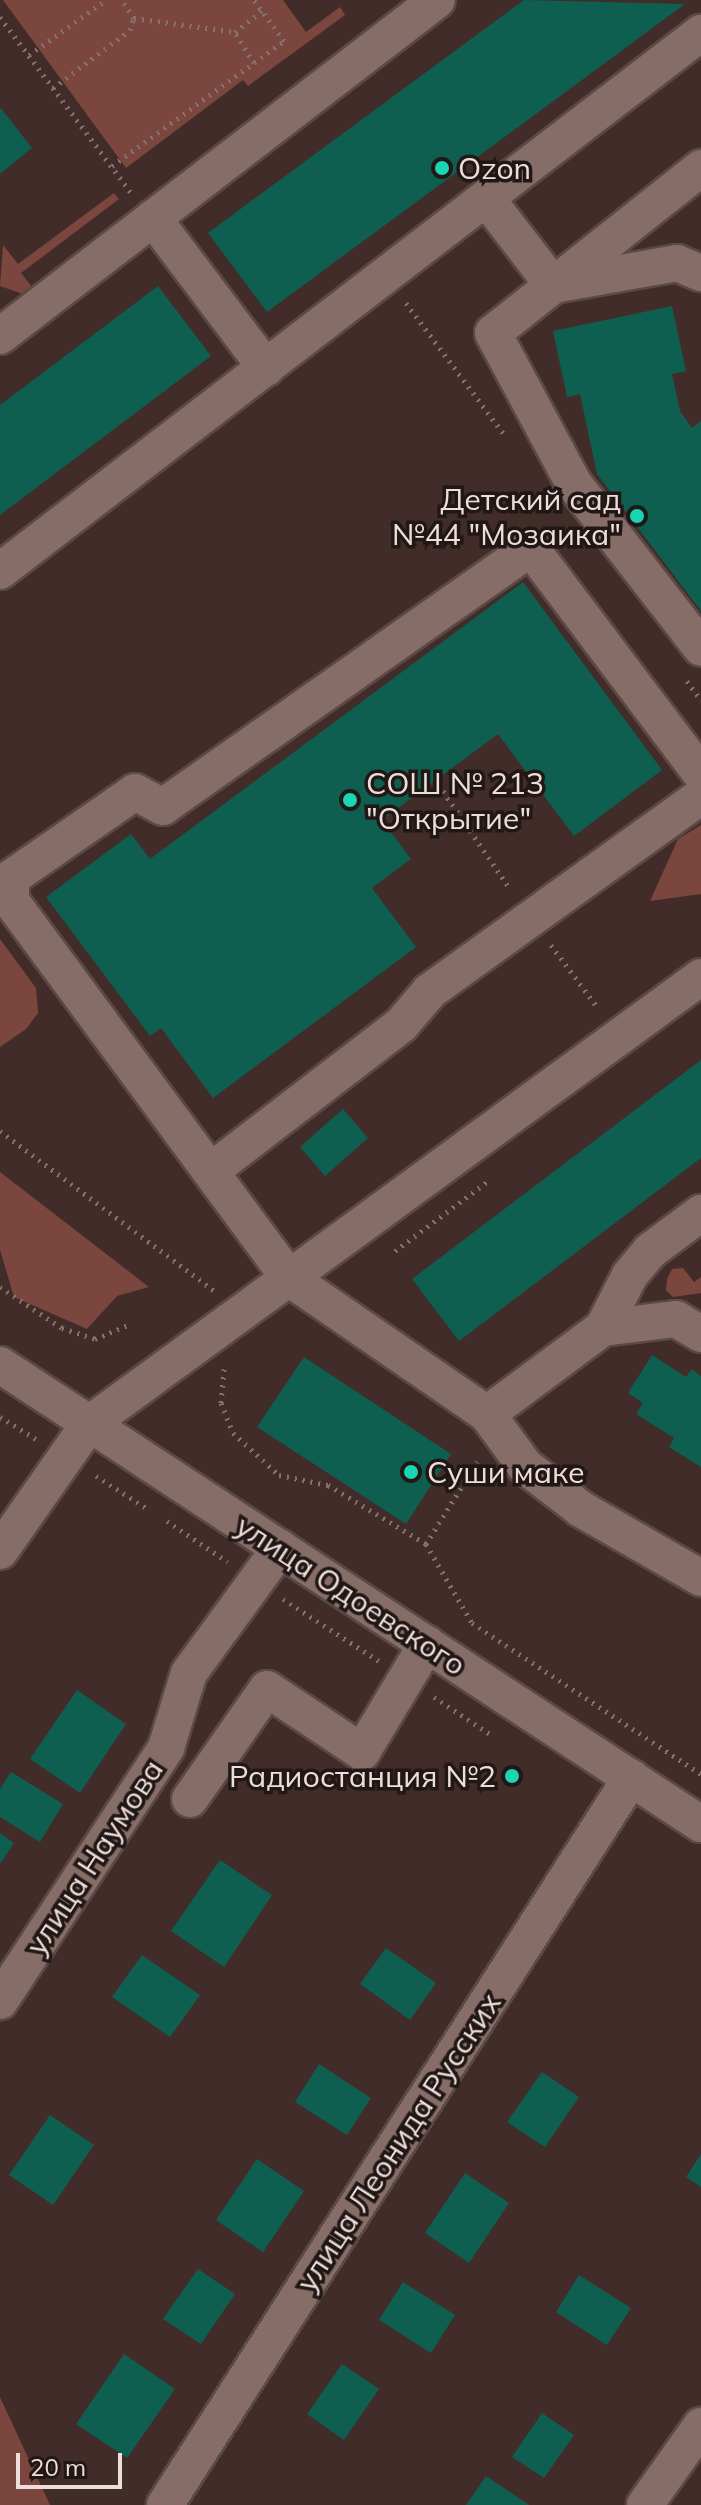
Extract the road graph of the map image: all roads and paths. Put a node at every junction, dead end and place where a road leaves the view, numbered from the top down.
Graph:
1 (106, 0) edge
2 (122, 0) edge
3 (254, 0) edge
4 (437, 0) edge
5 (262, 11) junction
6 (0, 17) edge
7 (134, 18) junction
8 (235, 32) junction
9 (701, 33) edge
10 (29, 55) junction
11 (254, 63) junction
12 (53, 88) junction
13 (112, 166) junction
14 (701, 168) edge
15 (486, 198) junction
16 (152, 219) junction
17 (701, 273) edge
18 (553, 285) junction
19 (0, 336) edge
20 (266, 368) junction
21 (0, 571) edge
22 (701, 648) edge
23 (701, 774) edge
24 (701, 796) edge
25 (701, 977) edge
26 (0, 1131) edge
27 (212, 1170) junction
28 (701, 1213) edge
29 (289, 1278) junction
30 (0, 1287) edge
31 (244, 1313) junction
32 (131, 1324) dead end
33 (603, 1328) junction
34 (701, 1334) edge
35 (229, 1361) dead end
36 (0, 1365) edge
37 (493, 1421) junction
38 (89, 1424) junction
39 (426, 1544) junction
40 (280, 1548) junction
41 (0, 1551) edge
42 (701, 1578) edge
43 (427, 1644) junction
44 (701, 1774) edge
45 (631, 1778) junction
46 (190, 1799) dead end
47 (701, 1824) edge
48 (0, 2001) edge
49 (701, 2426) edge
50 (165, 2505) edge
51 (645, 2505) edge

1 - 10 path
2 - 7 path
3 - 5 path
4 - 16 street
5 - 8 path
5 - 11 path
6 - 10 path
7 - 8 path
7 - 12 path
8 - 11 path
9 - 15 street
10 - 12 path
11 - 13 path
12 - 13 path
13 - 16 path
14 - 18 street
15 - 18 street
15 - 20 street
16 - 19 street
16 - 20 street
17 - 18 street
18 - 22 street
20 - 21 street
23 - 27 street
24 - 27 street
25 - 29 street
26 - 31 path
27 - 29 street
28 - 33 street
29 - 31 street
29 - 37 street
30 - 32 path
31 - 38 street
33 - 34 street
33 - 37 street
35 - 39 path
36 - 38 street, улица Одоевского
37 - 39 path
37 - 42 street
38 - 40 street, улица Одоевского
38 - 41 street
39 - 44 path
40 - 43 street, улица Одоевского
40 - 48 street, улица Наумова
43 - 45 street, улица Одоевского
43 - 46 street
45 - 47 street, улица Одоевского
45 - 50 street, улица Леонида Русских
49 - 51 street

